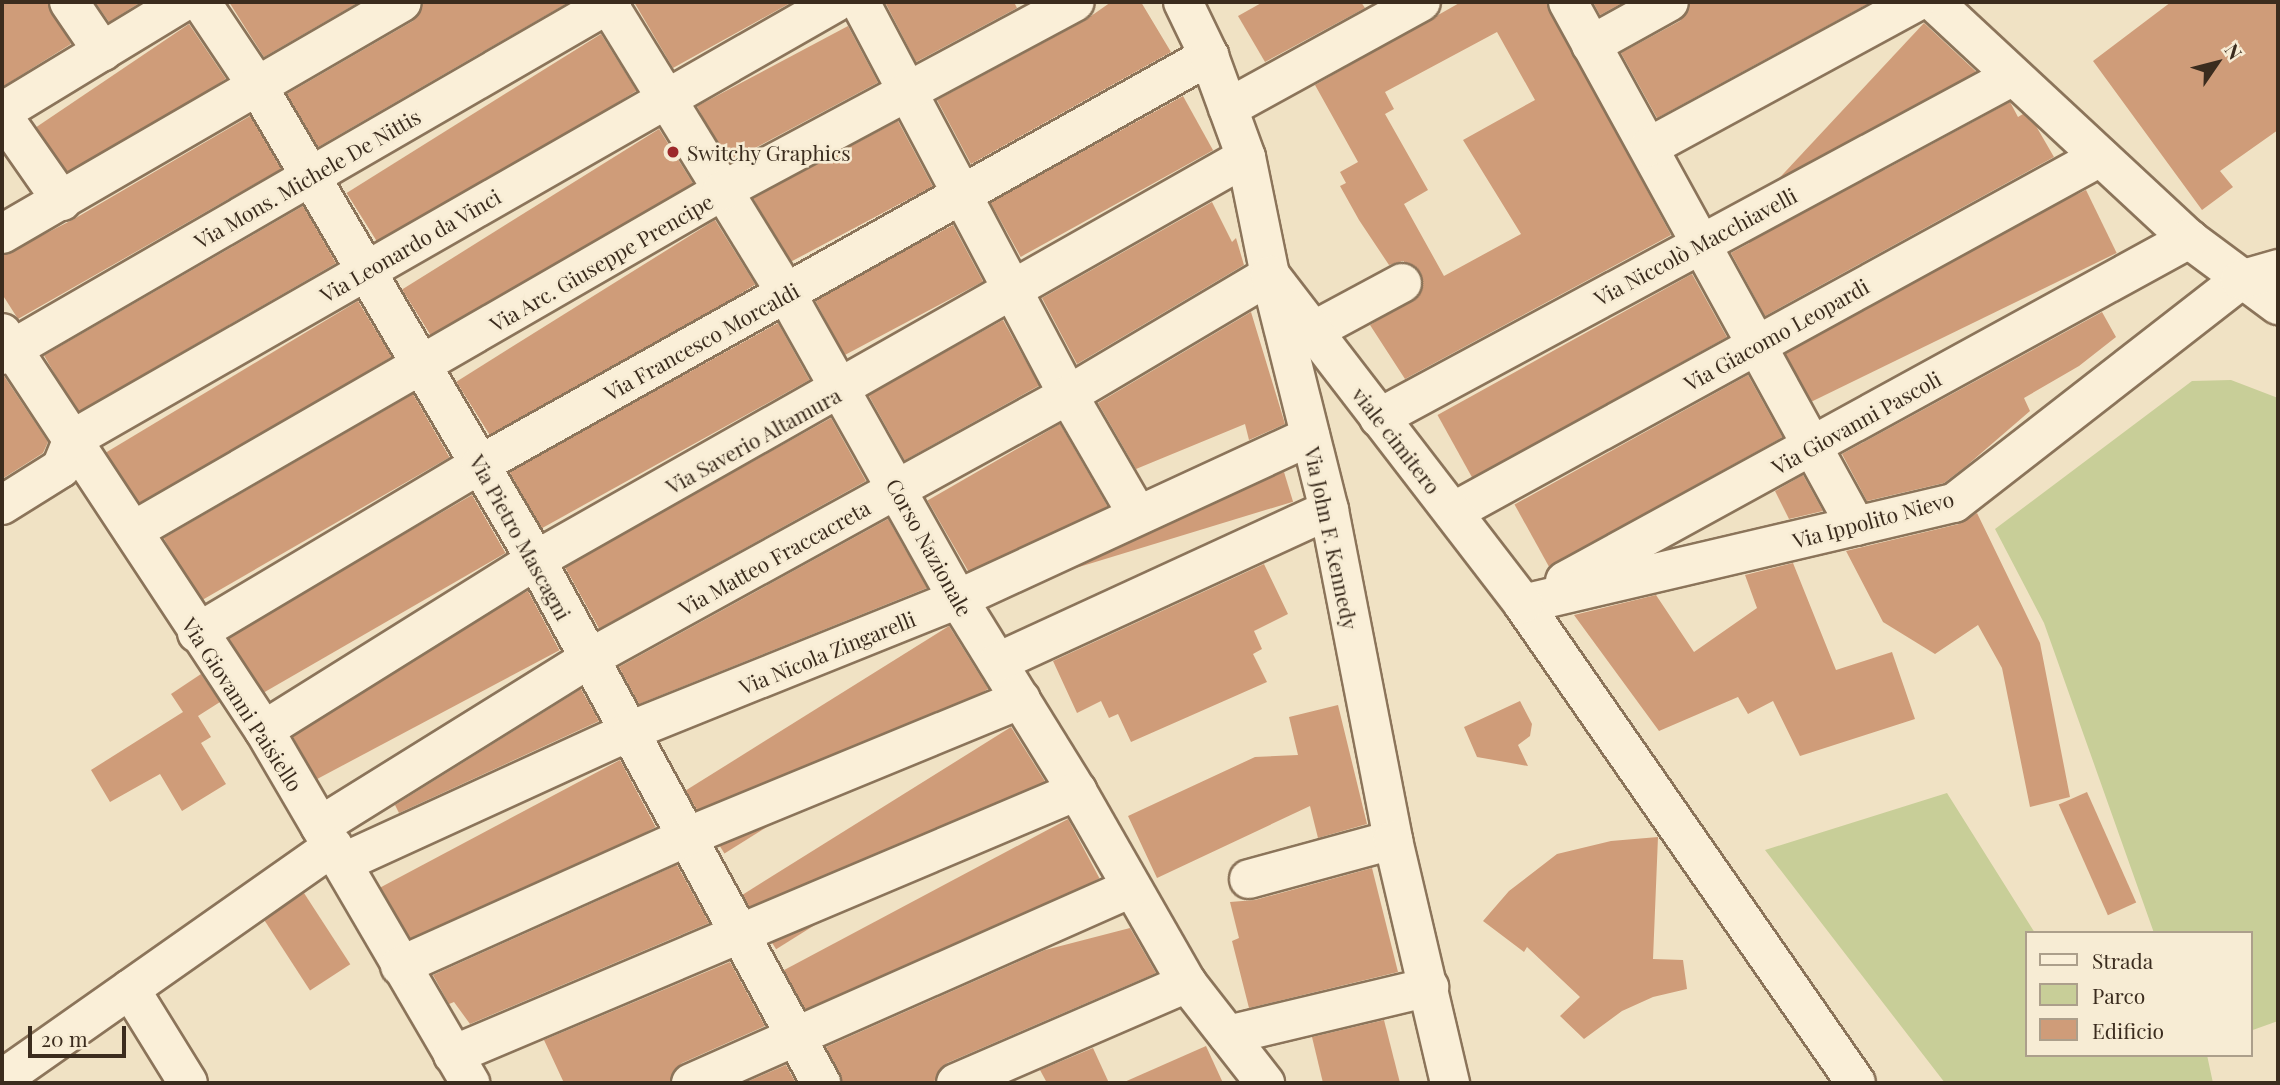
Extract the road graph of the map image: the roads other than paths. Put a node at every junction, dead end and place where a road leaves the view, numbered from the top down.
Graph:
1 (69, 2) edge
2 (183, 2) edge
3 (201, 2) edge
4 (402, 2) edge
5 (836, 2) edge
6 (860, 2) edge
7 (1074, 2) edge
8 (1184, 2) edge
9 (1422, 2) edge
10 (1569, 2) edge
11 (1670, 2) edge
12 (1916, 2) edge
13 (1934, 2) edge
14 (609, 3) edge
15 (1591, 45) junction
16 (103, 52) junction
17 (1209, 56) junction
18 (2012, 76) junction
19 (258, 87) junction
20 (911, 93) junction
21 (666, 96) junction
22 (1228, 108) junction
23 (2, 113) edge
24 (1649, 148) junction
25 (1246, 157) junction
26 (2100, 157) junction
27 (309, 176) junction
28 (722, 191) junction
29 (963, 192) junction
30 (62, 201) junction
31 (2, 234) edge
32 (2189, 239) junction
33 (1700, 242) junction
34 (2278, 269) edge
35 (368, 270) junction
36 (1270, 275) junction
37 (2240, 280) junction
38 (1402, 283) dead end
39 (1015, 292) junction
40 (786, 293) junction
41 (2278, 305) edge
42 (1313, 331) junction
43 (1756, 345) junction
44 (5, 346) edge
45 (423, 365) junction
46 (841, 390) junction
47 (1068, 395) junction
48 (1379, 418) junction
49 (1310, 436) junction
50 (73, 439) junction
51 (1812, 446) junction
52 (481, 464) junction
53 (898, 489) junction
54 (2, 505) edge
55 (1329, 510) junction
56 (1453, 512) junction
57 (1137, 514) junction
58 (1856, 526) junction
59 (134, 531) junction
60 (536, 561) junction
61 (958, 599) junction
62 (1523, 604) junction
63 (197, 633) junction
64 (588, 659) junction
65 (998, 662) junction
66 (1021, 699) junction
67 (264, 730) junction
68 (639, 743) junction
69 (1077, 791) junction
70 (689, 836) junction
71 (1393, 840) junction
72 (332, 845) junction
73 (1249, 879) dead end
74 (1131, 888) junction
75 (739, 934) junction
76 (400, 966) junction
77 (1187, 983) junction
78 (1429, 987) junction
79 (130, 989) junction
80 (1227, 1035) junction
81 (794, 1038) junction
82 (462, 1069) edge
83 (2, 1079) edge
84 (1260, 1082) edge
85 (188, 1083) edge
86 (691, 1083) edge
87 (821, 1083) edge
88 (956, 1083) edge
89 (1450, 1083) edge
90 (1857, 1083) edge

1 - 16 street
2 - 16 street
3 - 19 street, Via Pietro Mascagni
4 - 19 street
5 - 21 street, Via Leonardo da Vinci
6 - 20 street
7 - 20 street, Via Arc. Giuseppe Prencipe
8 - 17 street, Via John F. Kennedy
9 - 22 street
10 - 15 street
11 - 15 street
12 - 24 street
13 - 18 street
14 - 21 street, Corso Nazionale
14 - 27 street, Via Mons. Michele De Nittis
15 - 24 street
16 - 23 street
17 - 22 street, Via John F. Kennedy
17 - 29 street, Via Francesco Morcaldi
18 - 26 street
18 - 33 street, Via Niccolò Macchiavelli
19 - 27 street, Via Pietro Mascagni
19 - 30 street
20 - 28 street, Via Arc. Giuseppe Prencipe
20 - 29 street
21 - 28 street, Corso Nazionale
21 - 35 street, Via Leonardo da Vinci
22 - 25 street, Via John F. Kennedy
23 - 30 street
24 - 33 street
25 - 36 street, Via John F. Kennedy
25 - 39 street, Via Saverio Altamura
26 - 32 street
26 - 43 street, Via Giacomo Leopardi
27 - 35 street, Via Pietro Mascagni
27 - 44 street, Via Mons. Michele De Nittis
28 - 40 street, Corso Nazionale
28 - 45 street, Via Arc. Giuseppe Prencipe
29 - 39 street
29 - 40 street, Via Francesco Morcaldi
30 - 31 street
32 - 37 street
32 - 51 street, Via Giovanni Pascoli
33 - 43 street
33 - 48 street, Via Niccolò Macchiavelli
34 - 37 street
35 - 45 street, Via Pietro Mascagni
35 - 50 street, Via Leonardo da Vinci
36 - 42 street, viale cimitero
36 - 47 street, Via Matteo Fraccacreta
36 - 49 street, Via John F. Kennedy
37 - 41 street
37 - 58 street, Via Ippolito Nievo
38 - 42 street
39 - 46 street, Via Saverio Altamura
39 - 47 street
40 - 46 street, Corso Nazionale
40 - 52 street, Via Francesco Morcaldi
42 - 48 street, viale cimitero
43 - 51 street
43 - 56 street, Via Giacomo Leopardi
44 - 50 street, Via Giovanni Paisiello
45 - 52 street, Via Pietro Mascagni
45 - 59 street, Via Arc. Giuseppe Prencipe
46 - 53 street, Corso Nazionale
46 - 60 street, Via Saverio Altamura
47 - 53 street, Via Matteo Fraccacreta
47 - 57 street
48 - 56 street, viale cimitero
49 - 55 street, Via John F. Kennedy
49 - 57 street, Via Nicola Zingarelli
50 - 54 street
50 - 59 street, Via Giovanni Paisiello
51 - 58 street
51 - 62 street, Via Giovanni Pascoli
52 - 60 street, Via Pietro Mascagni
52 - 63 street, Via Francesco Morcaldi
53 - 61 street, Corso Nazionale
53 - 64 street, Via Matteo Fraccacreta
55 - 65 street
55 - 71 street, Via John F. Kennedy
56 - 62 street, viale cimitero
57 - 61 street, Via Nicola Zingarelli
58 - 62 street, Via Ippolito Nievo
59 - 63 street, Via Giovanni Paisiello
60 - 64 street, Via Pietro Mascagni
60 - 67 street, Via Saverio Altamura
61 - 65 street, Corso Nazionale
61 - 68 street, Via Nicola Zingarelli
62 - 90 street
63 - 67 street, Via Giovanni Paisiello
64 - 68 street, Via Pietro Mascagni
64 - 72 street, Via Matteo Fraccacreta
65 - 66 street, Corso Nazionale
66 - 69 street, Corso Nazionale
66 - 70 street
67 - 72 street, Via Giovanni Paisiello
68 - 70 street, Via Pietro Mascagni
68 - 72 street, Via Nicola Zingarelli
69 - 74 street, Corso Nazionale
69 - 75 street
70 - 75 street, Via Pietro Mascagni
70 - 76 street
71 - 73 street
71 - 78 street, Via John F. Kennedy
72 - 76 street, Via Giovanni Paisiello
72 - 79 street
74 - 77 street, Corso Nazionale
74 - 81 street
75 - 81 street, Via Pietro Mascagni
75 - 82 street
76 - 82 street, Via Giovanni Paisiello
77 - 80 street, Corso Nazionale
77 - 88 street
78 - 80 street
78 - 89 street, Via John F. Kennedy
79 - 83 street
79 - 85 street
80 - 84 street, Corso Nazionale
81 - 86 street
81 - 87 street, Via Pietro Mascagni

